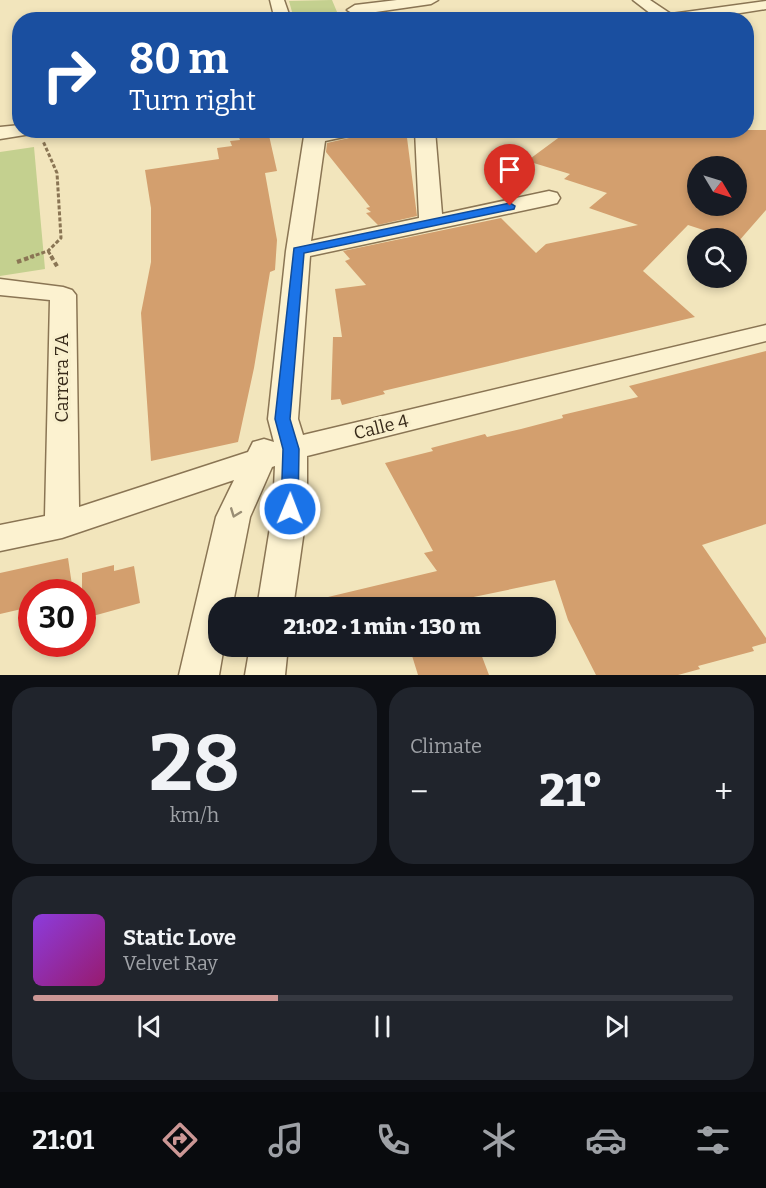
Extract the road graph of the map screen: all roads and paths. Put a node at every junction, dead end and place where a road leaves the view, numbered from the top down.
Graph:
1 (431, 0) edge
2 (640, 0) edge
3 (756, 4) edge
4 (355, 10) dead end
5 (655, 12) edge
6 (707, 12) edge
7 (314, 138) edge
8 (426, 138) edge
9 (43, 140) dead end
10 (549, 198) dead end
11 (431, 222) junction
12 (298, 251) junction
13 (7, 275) edge
14 (766, 333) edge
15 (287, 434) junction
16 (259, 460) junction
17 (62, 525) junction
18 (0, 538) edge
19 (277, 597) edge
20 (267, 657) edge
21 (199, 675) edge
22 (265, 675) edge

1 - 4 street
2 - 5 street
3 - 6 street
7 - 12 street
8 - 11 street
9 - 13 path
10 - 11 street
11 - 12 street
12 - 15 street
13 - 17 street, Carrera 7A
14 - 15 street, Calle 4
15 - 16 street, Calle 4
15 - 19 street
16 - 17 street, Calle 4
16 -> 21 street
17 - 18 street, Calle 4
20 - 22 street

